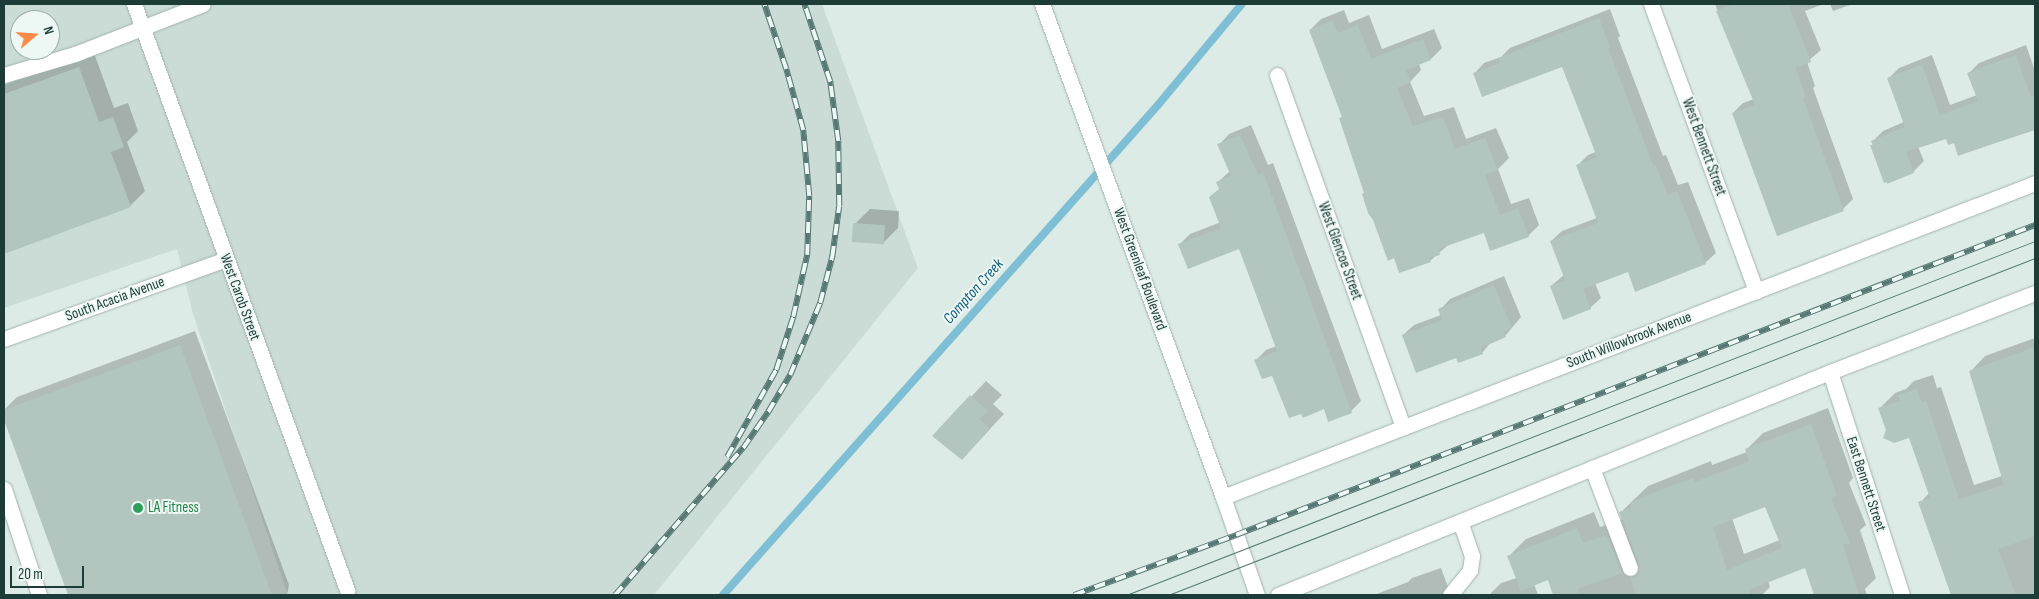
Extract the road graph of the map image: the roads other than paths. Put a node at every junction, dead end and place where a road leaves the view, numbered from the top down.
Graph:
1 (134, 4) edge
2 (204, 4) edge
3 (1042, 4) edge
4 (1651, 4) edge
5 (142, 26) junction
6 (4, 75) edge
7 (1277, 75) dead end
8 (2035, 183) edge
9 (226, 259) junction
10 (1756, 291) junction
11 (2035, 293) edge
12 (4, 339) edge
13 (1830, 372) junction
14 (1404, 427) junction
15 (1592, 468) junction
16 (4, 488) edge
17 (1223, 497) junction
18 (1460, 522) junction
19 (1630, 568) dead end
20 (348, 590) dead end
21 (39, 595) edge
22 (1256, 595) edge
23 (1278, 595) edge
24 (1450, 595) edge
25 (1902, 595) edge

1 - 5 street, West Carob Street
2 - 5 street
3 - 17 street, West Greenleaf Boulevard
4 - 10 street, West Bennett Street
5 - 6 street
5 - 9 street, West Carob Street
7 - 14 street, West Glencoe Street
8 - 10 street, South Willowbrook Avenue
9 - 12 street, South Acacia Avenue
9 - 20 street, West Carob Street
10 - 14 street, South Willowbrook Avenue
11 - 13 street
13 - 15 street
13 - 25 street, East Bennett Street
14 - 17 street, South Willowbrook Avenue
15 - 18 street
15 - 19 street
16 - 21 street
17 - 22 street, West Greenleaf Boulevard
18 - 23 street
18 - 24 street

